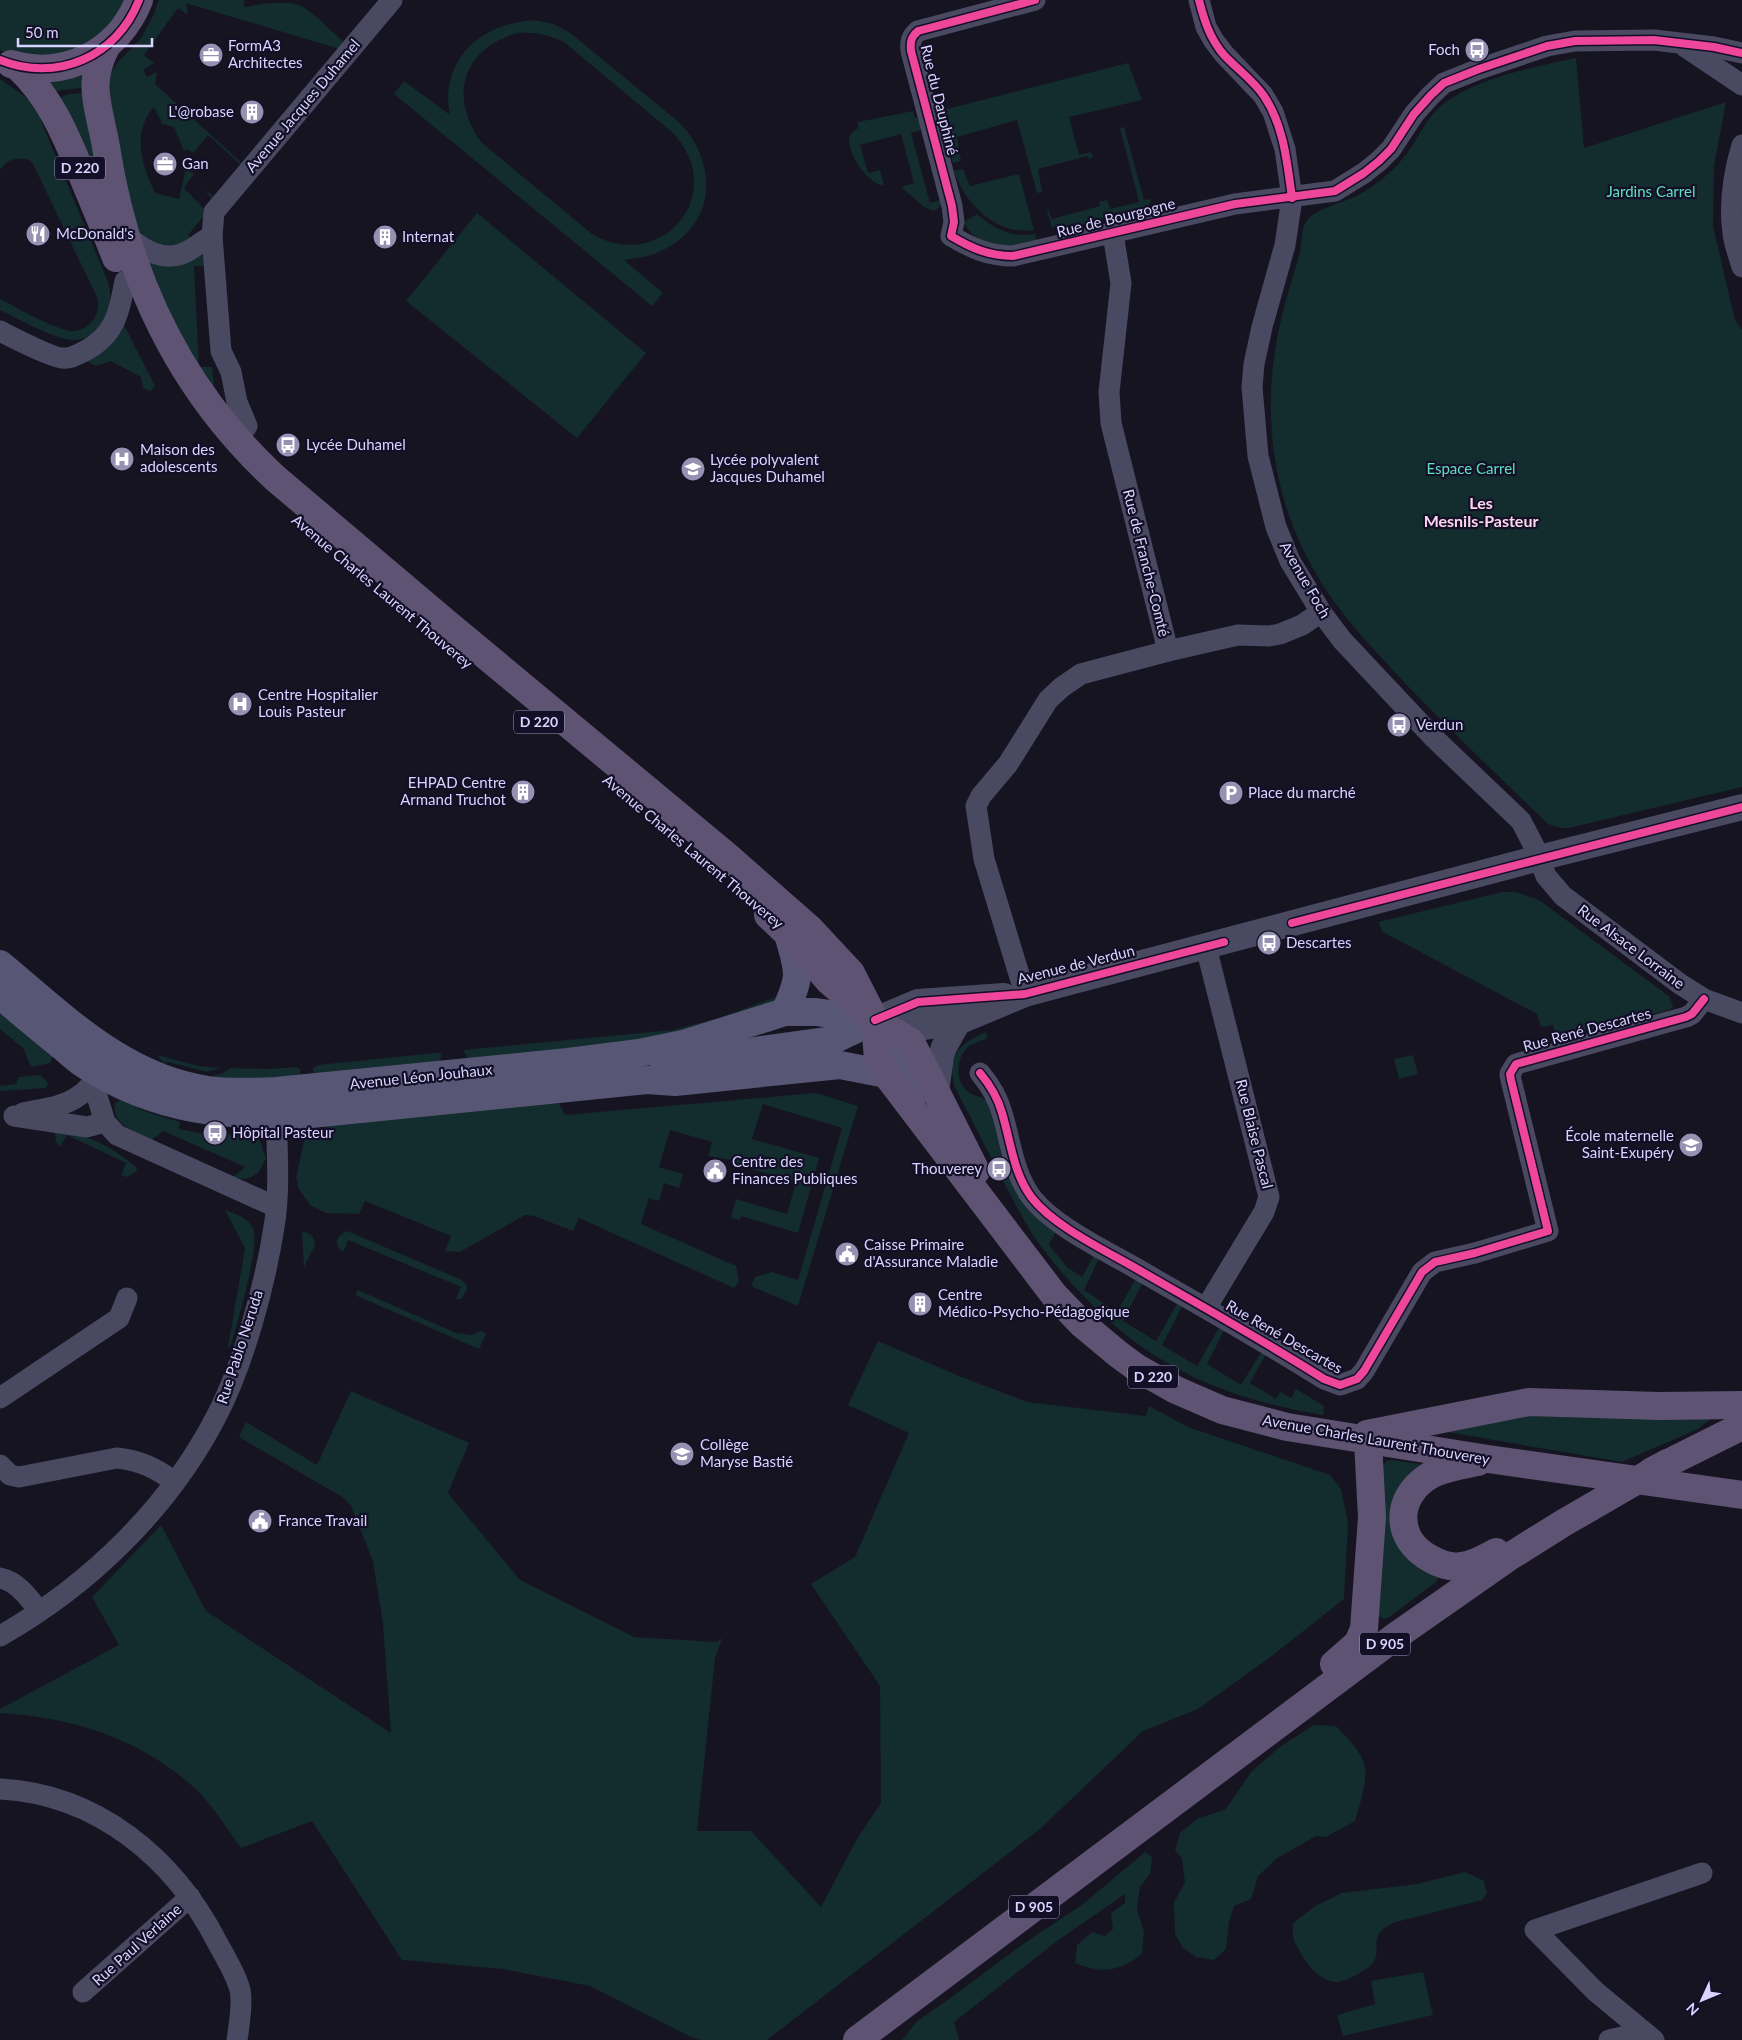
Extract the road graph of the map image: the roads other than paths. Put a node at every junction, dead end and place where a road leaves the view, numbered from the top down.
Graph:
1 (138, 0) edge
2 (392, 0) edge
3 (1035, 0) edge
4 (1199, 0) edge
5 (1680, 43) junction
6 (106, 47) junction
7 (1742, 53) edge
8 (8, 63) edge
9 (1742, 85) edge
10 (1742, 144) edge
11 (1292, 198) junction
12 (1113, 234) junction
13 (125, 235) junction
14 (212, 236) junction
15 (951, 236) joint
16 (1742, 266) edge
17 (125, 281) junction
18 (0, 331) edge
19 (236, 439) junction
20 (1321, 612) junction
21 (1168, 651) junction
22 (1742, 807) edge
23 (1540, 858) junction
24 (788, 934) junction
25 (1206, 947) junction
26 (0, 964) edge
27 (1024, 994) junction
28 (0, 996) edge
29 (1704, 999) junction
30 (785, 1012) junction
31 (1742, 1013) edge
32 (875, 1020) junction
33 (958, 1022) junction
34 (101, 1070) junction
35 (886, 1074) junction
36 (980, 1074) dead end
37 (647, 1080) junction
38 (936, 1092) junction
39 (276, 1103) junction
40 (7, 1116) edge
41 (104, 1122) junction
42 (951, 1122) junction
43 (276, 1207) junction
44 (1006, 1230) junction
45 (127, 1298) dead end
46 (1206, 1308) junction
47 (0, 1398) edge
48 (1742, 1405) edge
49 (1742, 1426) edge
50 (1360, 1439) junction
51 (1488, 1459) junction
52 (0, 1465) edge
53 (175, 1482) junction
54 (1742, 1495) edge
55 (1562, 1520) junction
56 (0, 1578) edge
57 (39, 1611) junction
58 (0, 1636) edge
59 (1211, 1774) junction
60 (0, 1788) edge
61 (1702, 1873) dead end
62 (190, 1897) junction
63 (83, 1992) dead end
64 (1649, 2036) edge
65 (237, 2040) edge
66 (857, 2040) edge
67 (1609, 2040) edge

1 - 6 main road
2 - 14 street, Avenue Jacques Duhamel
3 - 15 street, Rue du Dauphiné
4 - 11 street, Avenue Foch
5 - 7 street, Rue de Bourgogne
5 - 9 street
5 - 11 street, Rue de Bourgogne
6 - 8 main road
6 - 13 main road, Avenue Charles Laurent Thouverey / D 220
8 - 17 main road, Avenue Charles Laurent Thouverey / D 220
10 - 16 street
11 - 12 street, Rue de Bourgogne
11 - 20 street, Avenue Foch
12 - 15 street, Rue de Bourgogne
12 - 21 street, Rue de Franche-Comté
13 - 14 street
13 - 19 main road, Avenue Charles Laurent Thouverey / D 220
14 - 19 street
17 - 18 street
17 - 24 main road, Avenue Charles Laurent Thouverey / D 220
19 - 32 main road, Avenue Charles Laurent Thouverey / D 220
20 - 21 street
20 - 23 street, Avenue Foch
21 - 27 street, Rue de Franche-Comté
22 - 23 street, Avenue de Verdun
23 - 25 street, Avenue de Verdun
23 - 29 street, Rue Alsace Lorraine
24 - 30 main road
24 - 32 main road, Avenue Charles Laurent Thouverey / D 220
25 - 27 street, Avenue de Verdun
25 - 46 street, Rue Blaise Pascal
26 - 34 main road, Avenue Léon Jouhaux
27 - 32 street, Avenue de Verdun
27 - 33 street, Avenue de Verdun
28 - 34 main road
29 - 31 street, Rue Alsace Lorraine
29 - 46 street, Rue René Descartes
30 - 32 main road, Avenue Léon Jouhaux
30 - 39 main road, Avenue Léon Jouhaux
32 - 33 street, Avenue de Verdun
32 - 35 main road, Avenue Charles Laurent Thouverey
32 - 37 main road
32 - 38 main road, Avenue Charles Laurent Thouverey
32 - 42 main road, D 220
33 - 38 street
34 - 39 main road, Avenue Léon Jouhaux
34 - 40 street
34 - 41 street
35 - 37 main road
35 - 44 main road, Avenue Charles Laurent Thouverey
36 - 46 street, Rue René Descartes
37 - 39 main road
38 - 42 main road, Avenue Charles Laurent Thouverey
39 - 43 street, Rue Pablo Neruda
40 - 41 street
41 - 43 street
42 - 44 main road, Avenue Charles Laurent Thouverey
43 - 53 street, Rue Pablo Neruda
44 - 50 main road, Avenue Charles Laurent Thouverey / D 220
45 - 47 street
48 - 50 main road
49 - 55 main road, D 905
50 - 51 main road, Avenue Charles Laurent Thouverey / D 220
50 - 59 main road, D 905
51 - 54 main road, Avenue Charles Laurent Thouverey / D 220
51 - 55 main road
52 - 53 street
53 - 57 street, Rue Pablo Neruda
55 - 59 main road, D 905
56 - 57 street
57 - 58 street, Rue Pablo Neruda
59 - 66 main road, D 905
60 - 62 street
61 - 64 street
62 - 63 street, Rue Paul Verlaine
62 - 65 street
64 - 67 street

